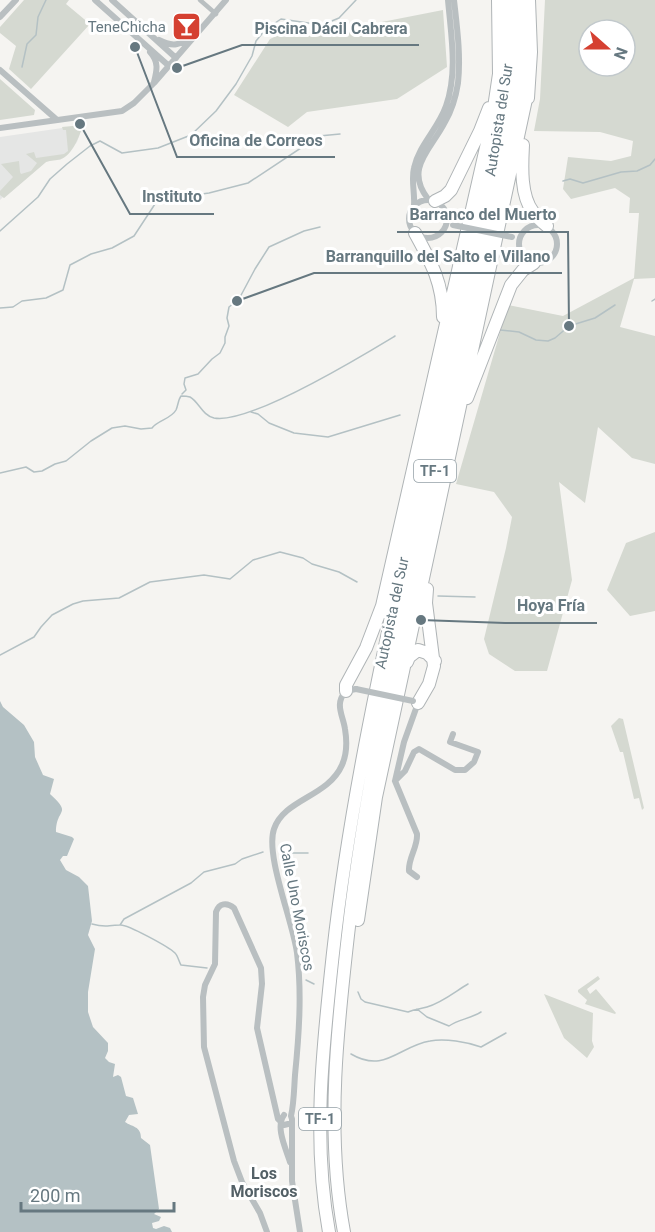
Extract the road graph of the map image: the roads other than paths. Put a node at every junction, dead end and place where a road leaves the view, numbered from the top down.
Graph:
1 (95, 0) edge
2 (112, 0) edge
3 (200, 0) edge
4 (448, 0) edge
5 (454, 0) edge
6 (498, 0) edge
7 (508, 0) edge
8 (519, 0) edge
9 (529, 0) edge
10 (12, 1) edge
11 (224, 2) edge
12 (216, 14) junction
13 (0, 17) edge
14 (202, 28) junction
15 (148, 33) junction
16 (133, 34) junction
17 (176, 58) junction
18 (499, 63) junction
19 (169, 66) junction
20 (0, 70) edge
21 (154, 83) junction
22 (528, 90) junction
23 (56, 119) junction
24 (0, 128) edge
25 (431, 200) junction
26 (414, 205) junction
27 (450, 224) junction
28 (547, 226) junction
29 (415, 233) junction
30 (519, 239) junction
31 (534, 263) junction
32 (435, 372) junction
33 (423, 429) junction
34 (452, 442) junction
35 (416, 507) junction
36 (429, 554) junction
37 (435, 661) junction
38 (399, 686) junction
39 (351, 690) junction
40 (415, 702) junction
41 (453, 734) dead end
42 (395, 781) junction
43 (417, 877) dead end
44 (337, 1061) junction
45 (287, 1119) junction
46 (292, 1166) junction
47 (267, 1232) edge
48 (300, 1232) edge
49 (329, 1232) edge
50 (344, 1232) edge

1 - 16 street
2 - 15 street
3 - 12 street
4 - 26 street
5 - 25 street
6 - 18 highway
7 - 35 highway, Autopista del Sur / TF-1
8 - 44 highway, Autopista del Sur / TF-1
9 - 22 highway
10 - 13 street
11 - 12 street
12 - 14 street
14 - 15 street
14 - 17 street
15 - 17 street
16 - 19 street
16 - 21 street
17 - 19 street
18 - 25 highway
18 - 32 highway
19 - 21 street
20 - 23 street
21 - 23 street
22 - 28 highway
22 - 34 highway
23 - 24 street
25 - 26 street
25 - 27 street
26 - 29 street
27 - 29 street
27 - 30 street, bridge
28 - 30 street
28 - 31 street
29 - 32 highway
30 - 31 street
31 - 34 highway
32 - 33 highway
33 - 35 highway
33 - 39 highway
34 - 36 highway
35 - 49 highway, Autopista del Sur / TF-1
36 - 37 highway
36 - 38 highway
37 - 38 highway
37 - 40 highway
38 - 44 highway
39 - 40 street, bridge
39 - 45 street, Calle Uno Moriscos
40 - 42 street
41 - 42 street
42 - 43 street
44 - 50 highway, Autopista del Sur / TF-1
45 - 46 street, Calle Uno Moriscos
45 - 46 street
45 - 47 street
46 - 48 street, Calle Uno Moriscos

